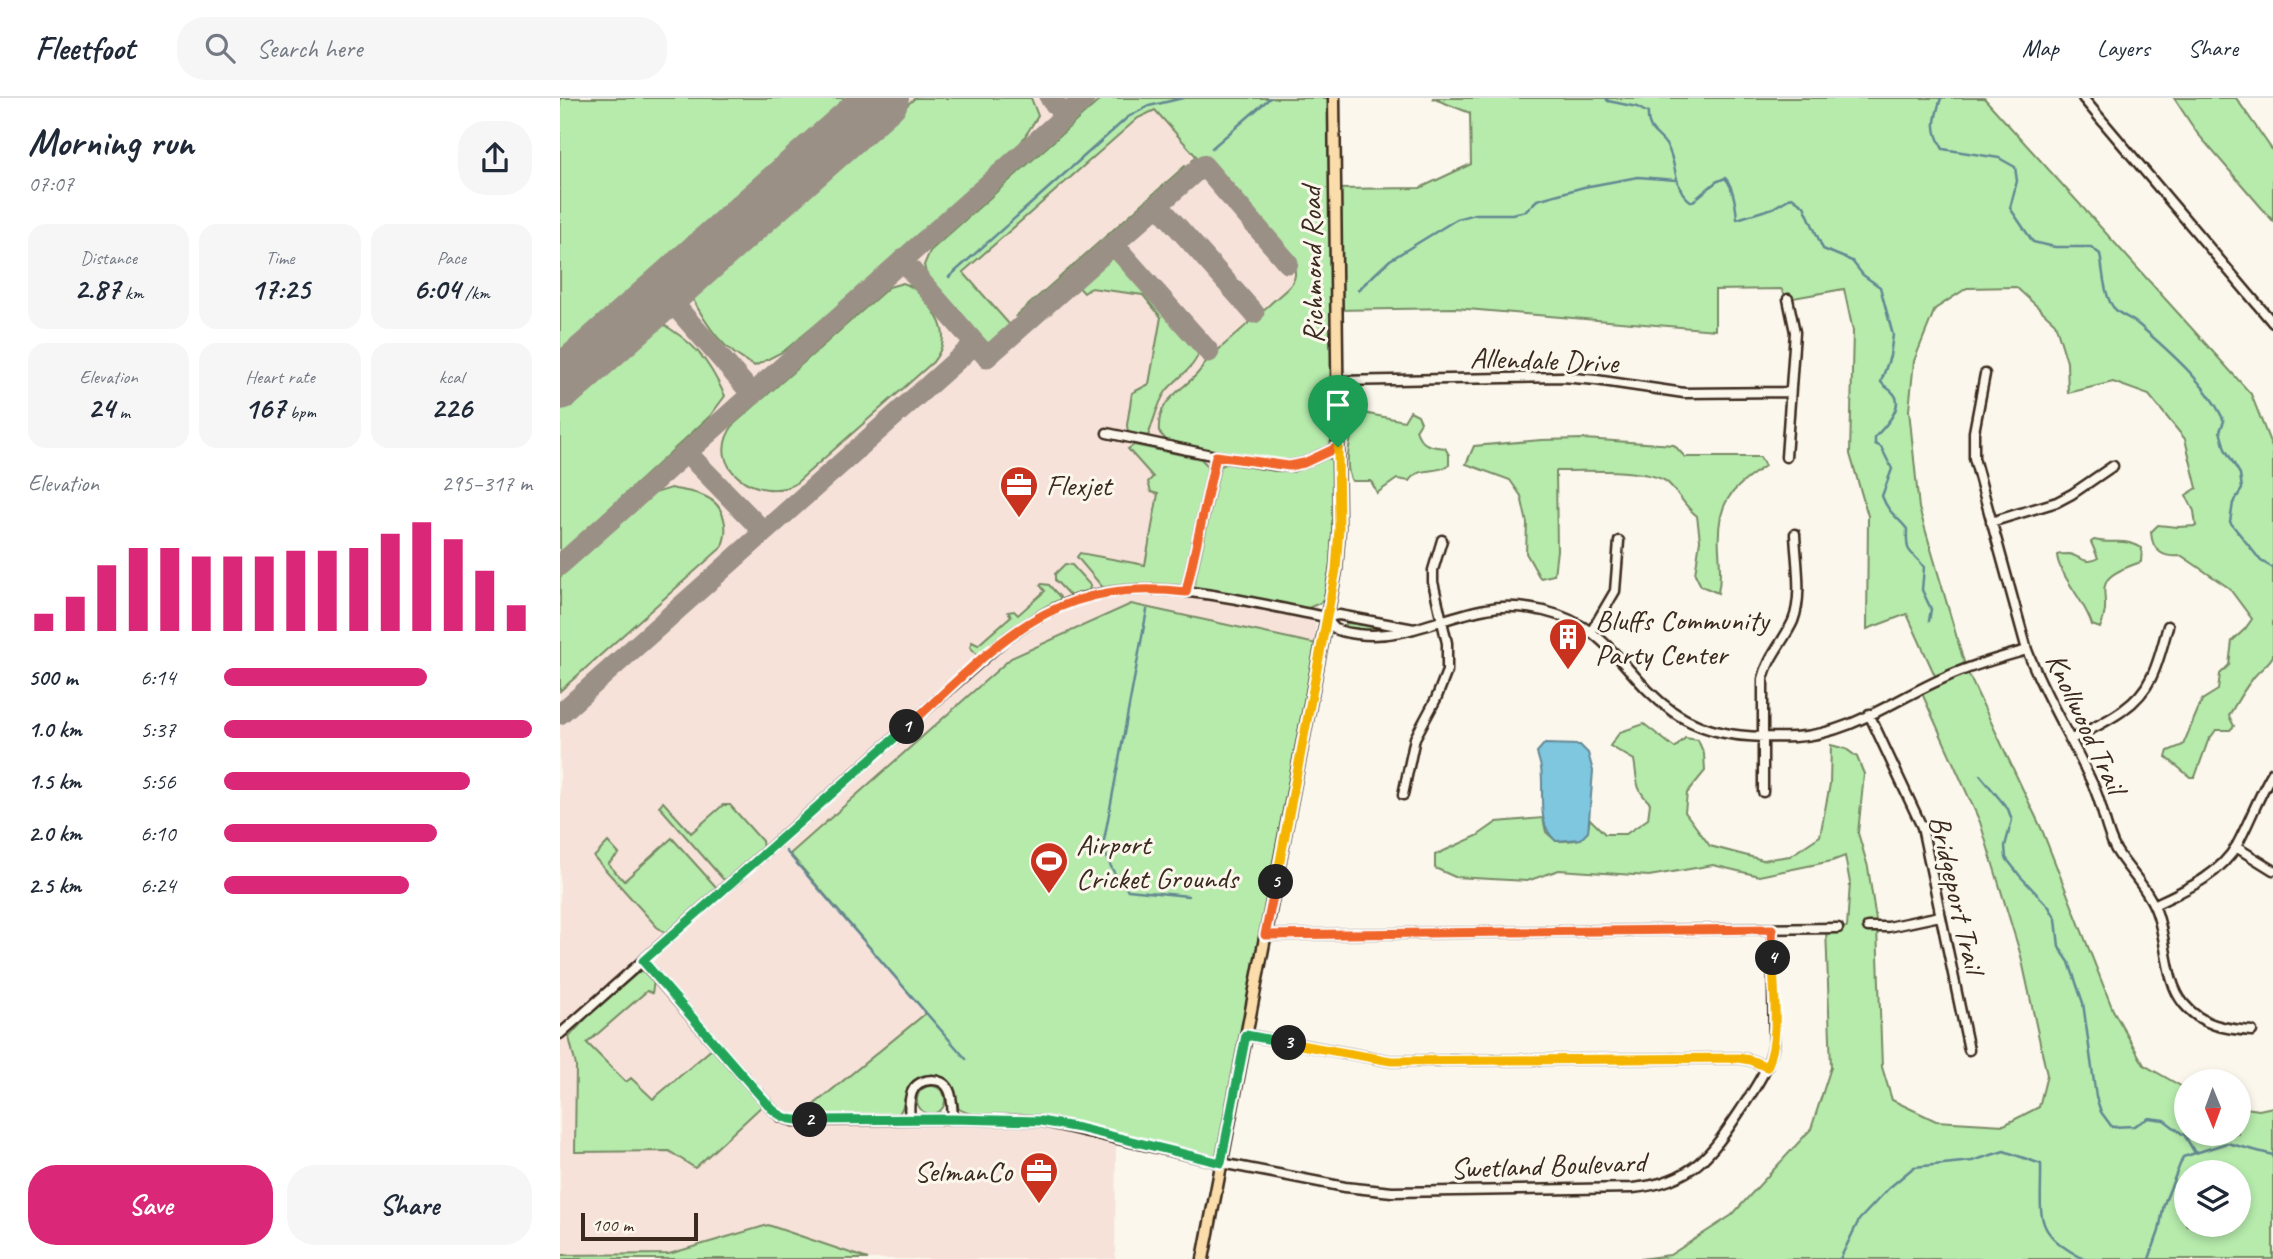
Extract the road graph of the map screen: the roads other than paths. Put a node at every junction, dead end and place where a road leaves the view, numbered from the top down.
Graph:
1 (1334, 98) edge
2 (2083, 98) edge
3 (1787, 299) dead end
4 (2273, 323) edge
5 (1985, 374) dead end
6 (1337, 381) junction
7 (1790, 392) junction
8 (1108, 433) dead end
9 (1338, 447) junction
10 (1216, 456) junction
11 (1786, 457) dead end
12 (2113, 466) dead end
13 (1991, 522) junction
14 (1795, 534) dead end
15 (1442, 540) dead end
16 (1619, 541) dead end
17 (1186, 592) junction
18 (1326, 617) junction
19 (1442, 621) junction
20 (2168, 626) dead end
21 (1414, 629) junction
22 (1591, 632) junction
23 (2027, 650) junction
24 (1869, 714) junction
25 (1762, 737) junction
26 (2070, 740) junction
27 (2273, 772) edge
28 (1763, 792) dead end
29 (1403, 795) dead end
30 (2236, 847) junction
31 (2273, 870) edge
32 (2154, 905) junction
33 (1940, 916) junction
34 (1868, 927) dead end
35 (1838, 928) dead end
36 (1772, 929) junction
37 (1265, 935) junction
38 (643, 961) junction
39 (2252, 1031) dead end
40 (560, 1034) edge
41 (1246, 1035) junction
42 (1969, 1050) dead end
43 (1767, 1067) junction
44 (953, 1119) junction
45 (910, 1120) junction
46 (1221, 1163) junction
47 (1203, 1259) edge

1 - 6 main road, Richmond Road
2 - 4 street
3 - 7 street
5 - 13 street, Knollwood Trail
6 - 7 street, Allendale Drive
6 - 9 main road, Richmond Road
7 - 11 street
8 - 10 street
9 - 10 street
9 - 18 main road, Richmond Road
10 - 17 street
12 - 13 street
13 - 23 street, Knollwood Trail
14 - 25 street
15 - 19 street
16 - 22 street
17 - 18 street
17 - 38 street
18 - 21 street
18 - 21 street
18 - 37 main road, Richmond Road
19 - 21 street
19 - 22 street
19 - 29 street
20 - 26 street
22 - 25 street
23 - 24 street
23 - 26 street, Knollwood Trail
24 - 25 street
24 - 33 street, Bridgeport Trail
25 - 28 street
26 - 32 street, Knollwood Trail
27 - 30 street
30 - 31 street
30 - 32 street
32 - 39 street, Knollwood Trail
33 - 34 street
33 - 42 street, Bridgeport Trail
35 - 36 street
36 - 37 street
36 - 43 street, Swetland Boulevard
37 - 41 main road, Richmond Road
38 - 40 street
38 - 45 street, Swetland Boulevard
41 - 43 street
41 - 46 main road, Richmond Road
43 - 46 street, Swetland Boulevard
44 - 45 street, Swetland Boulevard
44 - 45 street
44 - 46 street, Swetland Boulevard
46 - 47 main road, Richmond Road

